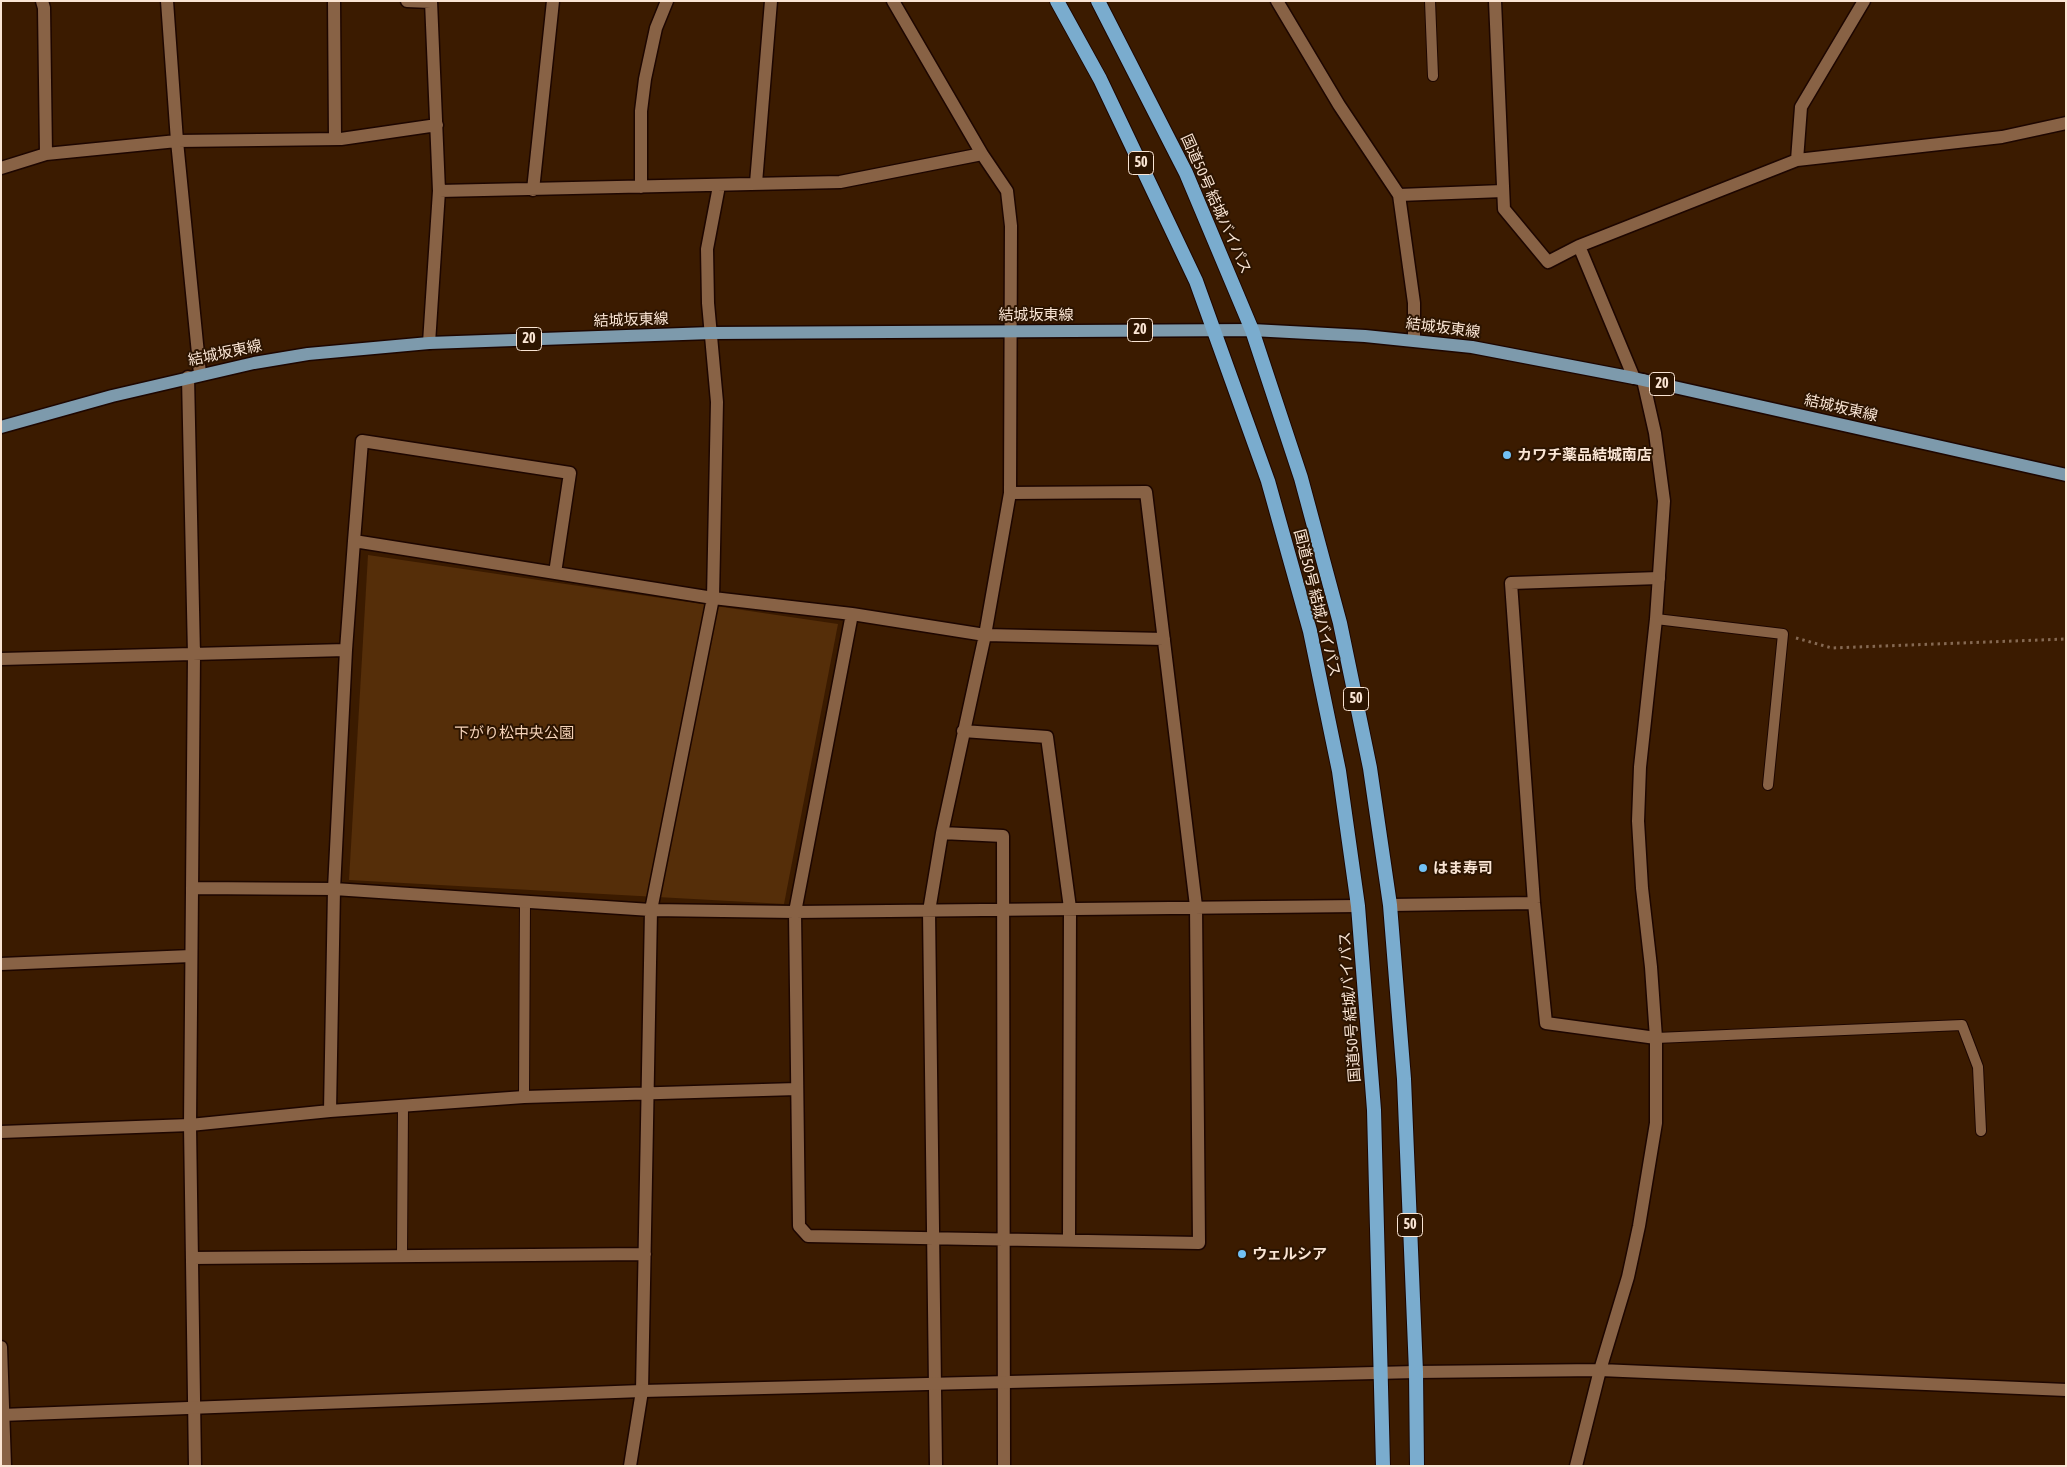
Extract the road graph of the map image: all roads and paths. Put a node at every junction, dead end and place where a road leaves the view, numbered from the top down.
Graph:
1 (42, 1) edge
2 (167, 1) edge
3 (334, 1) edge
4 (407, 1) edge
5 (553, 1) edge
6 (667, 1) edge
7 (771, 1) edge
8 (892, 1) edge
9 (1057, 1) edge
10 (1098, 1) edge
11 (1277, 1) edge
12 (1430, 1) edge
13 (1494, 1) edge
14 (1864, 1) edge
15 (431, 2) edge
16 (1433, 76) dead end
17 (2066, 122) edge
18 (436, 125) junction
19 (335, 139) junction
20 (178, 141) junction
21 (46, 154) junction
22 (982, 154) junction
23 (1797, 160) junction
24 (1, 168) edge
25 (756, 183) junction
26 (719, 186) junction
27 (641, 187) junction
28 (533, 190) junction
29 (439, 191) junction
30 (1503, 191) junction
31 (1399, 195) junction
32 (1579, 246) junction
33 (1215, 330) junction
34 (1252, 330) junction
35 (1010, 331) junction
36 (711, 334) junction
37 (1414, 339) junction
38 (429, 343) junction
39 (194, 376) junction
40 (1639, 379) junction
41 (1, 426) edge
42 (2066, 475) edge
43 (1010, 494) junction
44 (354, 541) junction
45 (555, 572) junction
46 (1660, 578) junction
47 (713, 598) junction
48 (852, 614) junction
49 (1656, 619) junction
50 (1783, 634) junction
51 (985, 635) junction
52 (1164, 639) junction
53 (2066, 639) edge
54 (346, 650) junction
55 (194, 655) junction
56 (1, 659) edge
57 (963, 731) junction
58 (1768, 785) dead end
59 (942, 833) junction
60 (192, 888) junction
61 (334, 889) junction
62 (525, 902) junction
63 (1534, 903) junction
64 (1390, 905) junction
65 (1196, 906) junction
66 (1358, 906) junction
67 (1070, 908) junction
68 (1002, 909) junction
69 (651, 910) junction
70 (929, 910) junction
71 (795, 912) junction
72 (192, 956) junction
73 (1, 964) edge
74 (1656, 1038) junction
75 (797, 1089) junction
76 (648, 1094) junction
77 (524, 1097) junction
78 (403, 1106) junction
79 (330, 1111) junction
80 (190, 1125) junction
81 (1981, 1131) dead end
82 (1, 1132) edge
83 (935, 1237) junction
84 (1005, 1239) junction
85 (1069, 1240) junction
86 (645, 1254) junction
87 (402, 1256) junction
88 (192, 1258) junction
89 (1, 1347) edge
90 (1600, 1370) junction
91 (1416, 1372) junction
92 (1381, 1373) junction
93 (1002, 1384) junction
94 (936, 1385) junction
95 (2066, 1390) edge
96 (642, 1391) junction
97 (196, 1408) junction
98 (2, 1415) edge
99 (5, 1466) edge
100 (195, 1466) edge
101 (630, 1466) edge
102 (936, 1466) edge
103 (1004, 1466) edge
104 (1383, 1466) edge
105 (1417, 1466) edge
106 (1576, 1466) edge

1 - 21 street
2 - 20 street
3 - 19 street
4 - 15 street
5 - 28 street
6 - 27 street
7 - 25 street
8 - 22 street
9 - 33 highway, 国道50号 結城バイパス / 50
10 - 34 highway, 国道50号 結城バイパス / 50
11 - 31 street
12 - 16 lane
13 - 30 street
14 - 23 street
15 - 18 street
17 - 23 street
18 - 19 street
18 - 29 street
19 - 20 street
20 - 21 street
20 - 39 street
21 - 24 street
22 - 25 street
22 - 35 street
23 - 32 street
25 - 26 street
26 - 27 street
26 - 36 street
27 - 28 street
28 - 29 street
29 - 38 street
30 - 31 street
30 - 32 street
31 - 37 street
32 - 40 street
33 - 34 main road, 結城坂東線 / 20
33 - 35 main road, 結城坂東線 / 20
33 - 66 highway, 国道50号 結城バイパス / 50
34 - 37 main road, 結城坂東線 / 20
34 - 64 highway, 国道50号 結城バイパス / 50
35 - 36 main road, 結城坂東線 / 20
35 - 43 street
36 - 38 main road, 結城坂東線 / 20
36 - 47 street
37 - 40 main road, 結城坂東線 / 20
38 - 39 main road, 結城坂東線 / 20
39 - 41 main road, 結城坂東線 / 20
39 - 55 street
40 - 42 main road, 結城坂東線 / 20
40 - 46 street
43 - 51 street
43 - 52 street
44 - 45 street
44 - 45 street
44 - 54 street
45 - 47 street
46 - 49 street
46 - 63 street
47 - 48 street
47 - 69 street
48 - 51 street
48 - 71 street
49 - 50 lane
49 - 74 street
50 - 53 path
50 - 58 lane
51 - 52 street
51 - 57 street
52 - 65 street
54 - 55 street
54 - 61 street
55 - 56 street
55 - 60 street
57 - 59 street
57 - 67 street
59 - 68 street
59 - 70 street
60 - 61 street
60 - 72 street
61 - 62 street
61 - 79 street
62 - 69 street
62 - 77 lane
63 - 64 street
63 - 74 street
64 - 91 highway, 国道50号 結城バイパス / 50
65 - 66 street
65 - 67 street
65 - 85 street
66 - 92 highway, 国道50号 結城バイパス / 50
67 - 68 street
67 - 85 street
68 - 70 street
68 - 84 street
69 - 71 street
69 - 76 street
70 - 71 street
70 - 83 street
71 - 75 street
72 - 73 street
72 - 80 street
74 - 81 lane
74 - 90 street
75 - 76 street
75 - 83 street
76 - 77 street
76 - 86 street
77 - 78 street
78 - 79 street
78 - 87 lane
79 - 80 street
80 - 82 street
80 - 88 street
83 - 84 street
83 - 94 street
84 - 85 street
84 - 93 street
86 - 87 street
86 - 96 street
87 - 88 street
88 - 97 street
89 - 98 street
90 - 91 street
90 - 95 street
90 - 106 street
91 - 92 street
91 - 105 highway, 国道50号 結城バイパス / 50
92 - 93 street
92 - 104 highway, 国道50号 結城バイパス / 50
93 - 94 street
93 - 103 street
94 - 96 street
94 - 102 street
96 - 97 street
96 - 101 street
97 - 98 street
97 - 100 street
98 - 99 street

